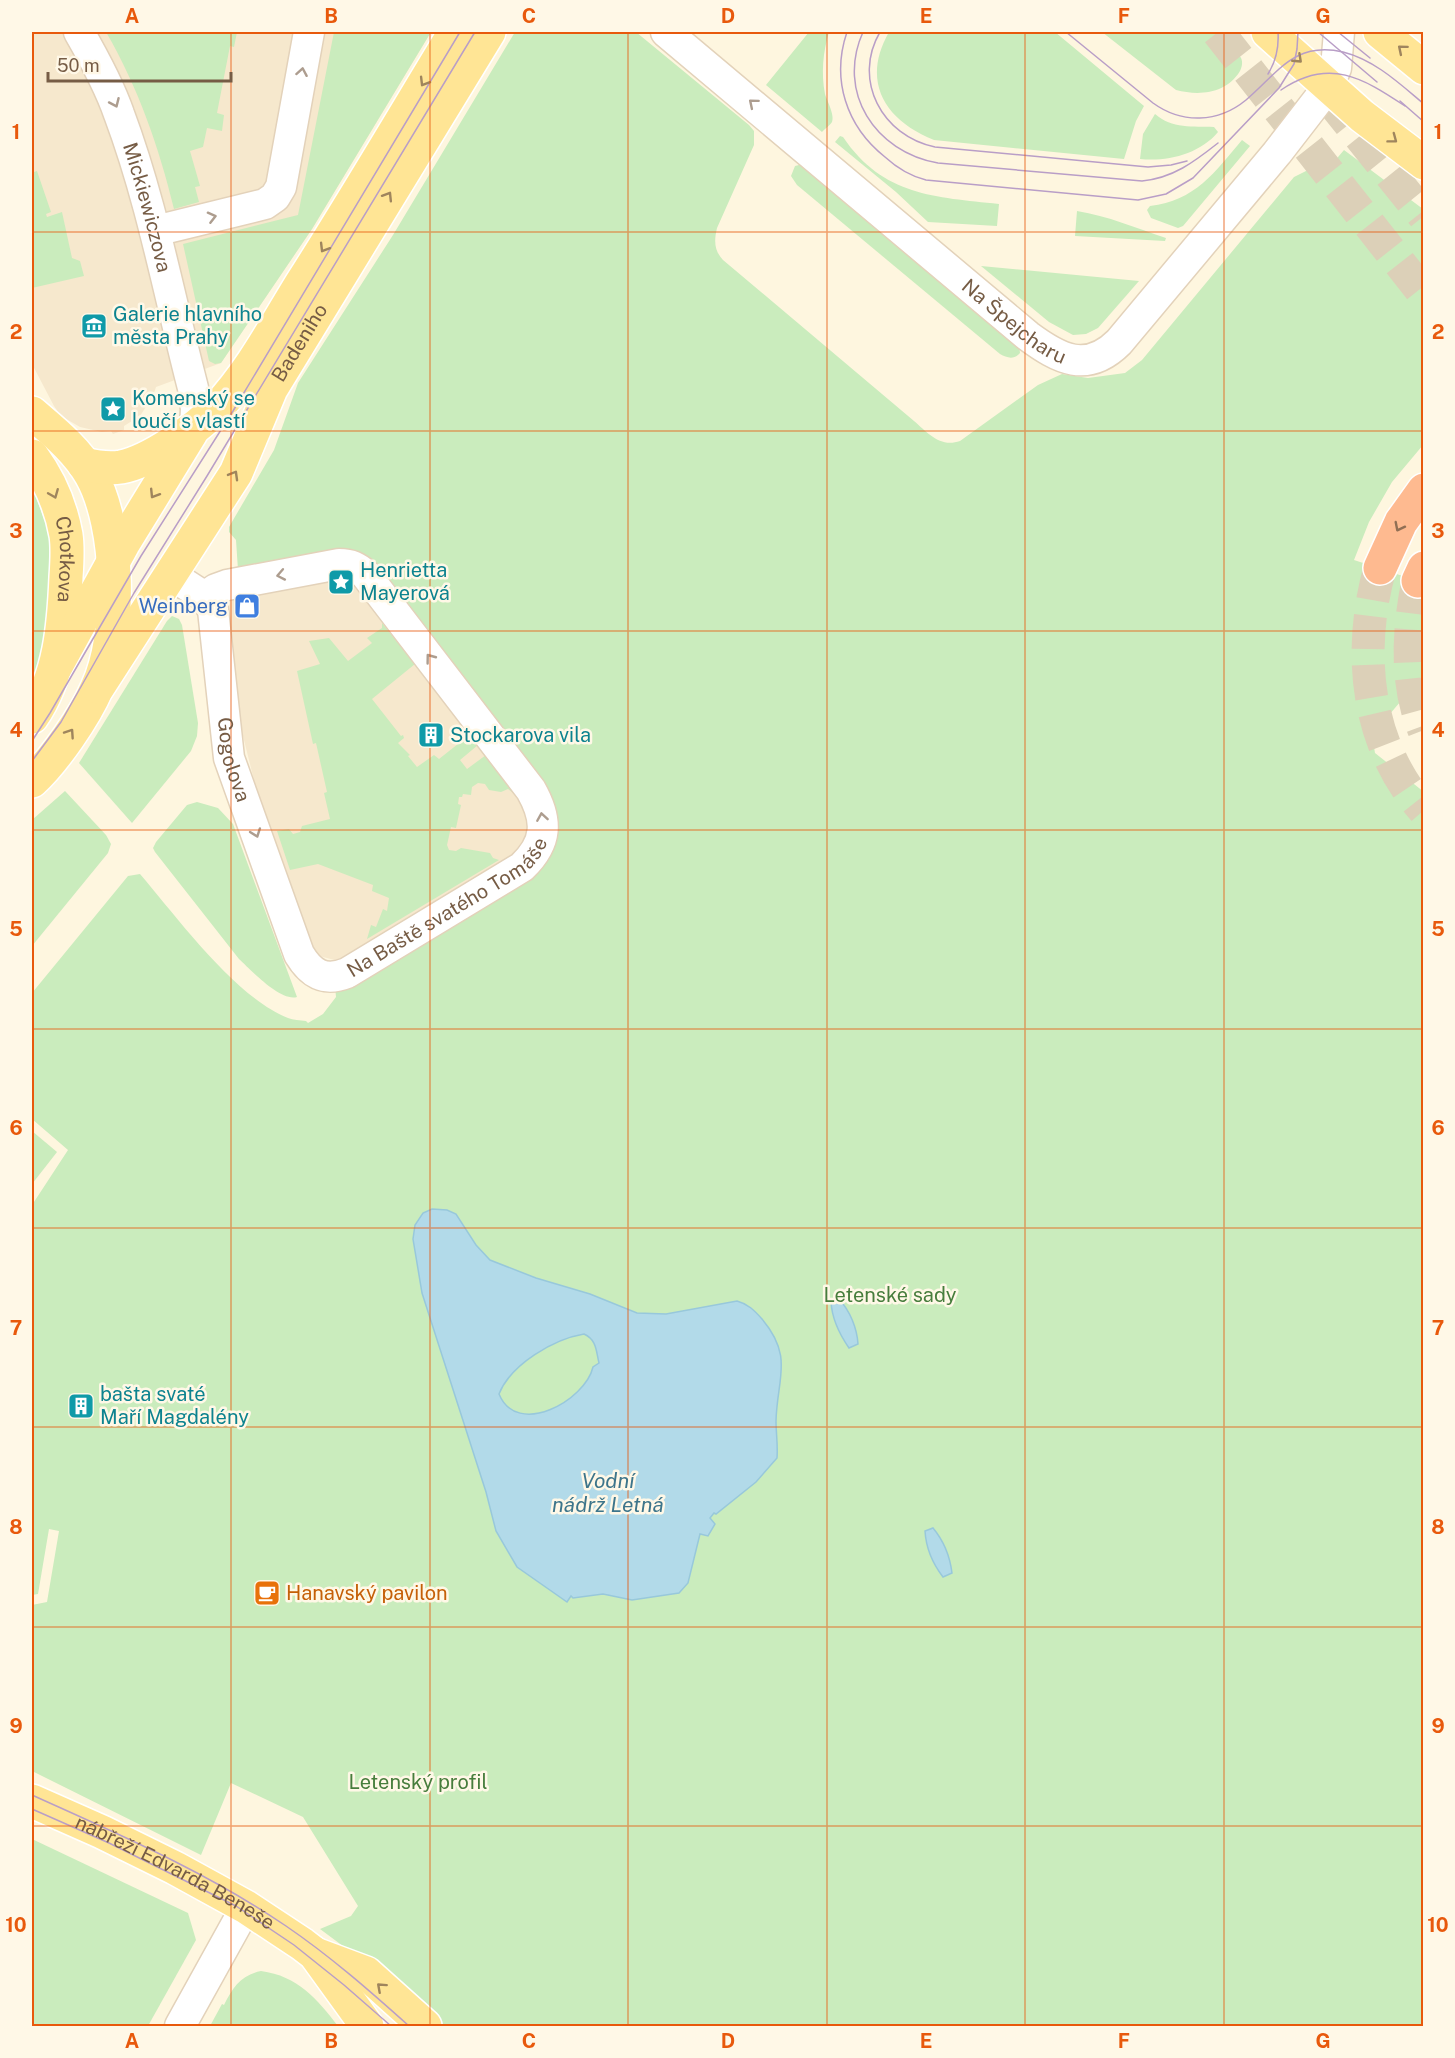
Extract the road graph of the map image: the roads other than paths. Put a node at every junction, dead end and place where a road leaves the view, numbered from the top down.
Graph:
1 (79, 32) edge
2 (309, 32) edge
3 (455, 32) edge
4 (489, 32) edge
5 (666, 32) edge
6 (1268, 32) edge
7 (1339, 32) edge
8 (1380, 32) edge
9 (1424, 68) edge
10 (1328, 87) junction
11 (1424, 163) edge
12 (155, 231) junction
13 (32, 413) edge
14 (195, 427) junction
15 (32, 456) edge
16 (84, 464) junction
17 (1424, 490) edge
18 (67, 537) junction
19 (1380, 568) tunnel mouth
20 (111, 574) junction
21 (165, 583) junction
22 (205, 597) junction
23 (54, 668) junction
24 (98, 687) junction
25 (32, 717) edge
26 (32, 781) edge
27 (299, 954) joint
28 (32, 1801) edge
29 (246, 1907) junction
30 (315, 1954) junction
31 (346, 1997) junction
32 (180, 2026) edge
33 (367, 2026) edge
34 (377, 2026) edge
35 (424, 2026) edge

1 -> 12 street, Mickiewiczova
12 -> 2 street
3 -> 14 main road, Badeniho
21 -> 4 main road, Badeniho
10 -> 5 street, Na Špejcharu
6 -> 10 main road
7 - 10 street, Na Špejcharu
9 -> 8 main road
10 -> 11 main road
12 - 14 street, Mickiewiczova
13 - 16 main road
14 - 16 main road, Badeniho
14 -> 20 main road, Badeniho
15 -> 18 main road, Chotkova
16 - 20 main road
17 -> 19 highway
18 - 20 main road
18 - 23 main road, Chotkova
20 - 21 main road
20 - 23 main road, Chotkova
20 - 24 main road
21 - 22 street
21 - 24 main road, Badeniho
22 -> 27 street, Gogolova
27 -> 22 street, Na Baště svatého Tomáše
23 - 25 main road, Chotkova
26 -> 24 main road
28 - 29 main road, nábřeží Edvarda Beneše
29 - 30 main road, nábřeží Edvarda Beneše
29 - 32 street
30 - 31 main road, nábřeží Edvarda Beneše
35 -> 30 main road, nábřeží Edvarda Beneše
31 - 33 main road, nábřeží Edvarda Beneše
31 - 34 street

